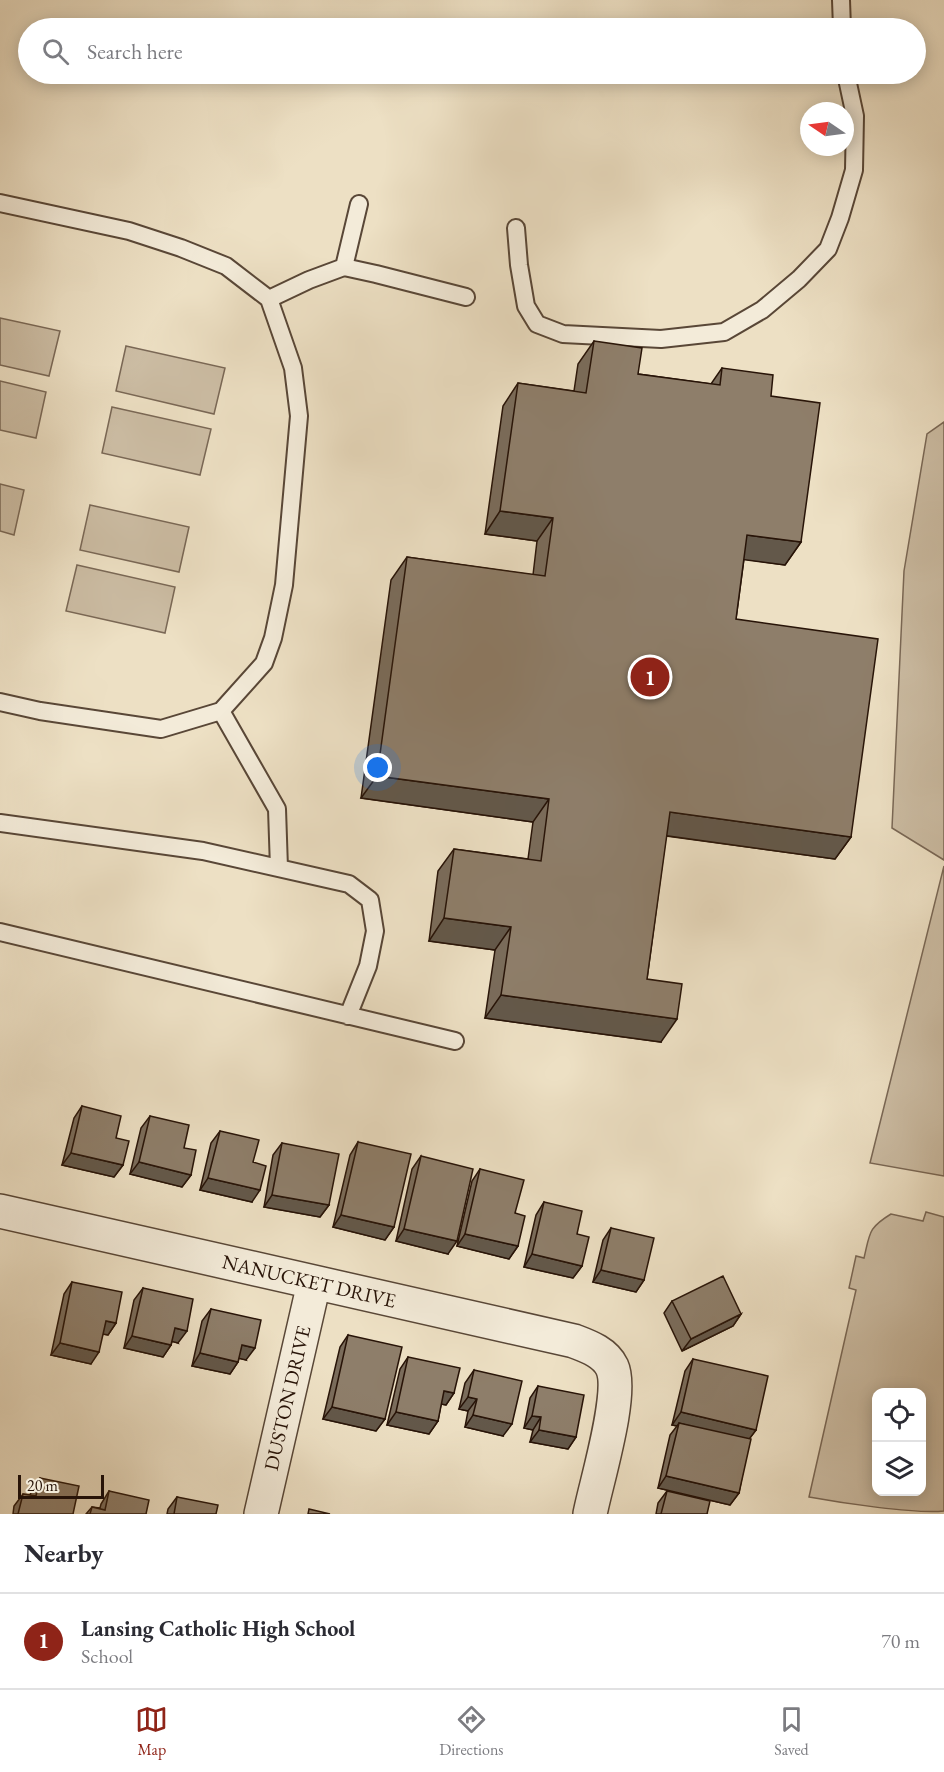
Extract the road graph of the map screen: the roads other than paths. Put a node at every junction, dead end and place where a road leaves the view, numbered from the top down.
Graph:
1 (841, 0) edge
2 (842, 18) edge
3 (848, 84) edge
4 (0, 203) edge
5 (359, 204) dead end
6 (516, 228) dead end
7 (344, 267) junction
8 (466, 297) dead end
9 (269, 299) junction
10 (0, 702) edge
11 (220, 711) junction
12 (0, 824) edge
13 (279, 868) junction
14 (0, 932) edge
15 (348, 1016) junction
16 (455, 1041) dead end
17 (0, 1211) edge
18 (314, 1282) junction
19 (261, 1514) edge
20 (590, 1514) edge

1 - 2 lane
3 - 6 lane
4 - 9 lane
5 - 7 lane
7 - 8 lane
7 - 9 lane
9 - 11 lane
10 - 11 lane
11 - 13 lane
12 - 13 lane
13 - 15 lane
14 - 15 lane
15 - 16 lane
17 - 18 street, NANUCKET DRIVE
18 - 19 street, DUSTON DRIVE
18 - 20 street, NANUCKET DRIVE

